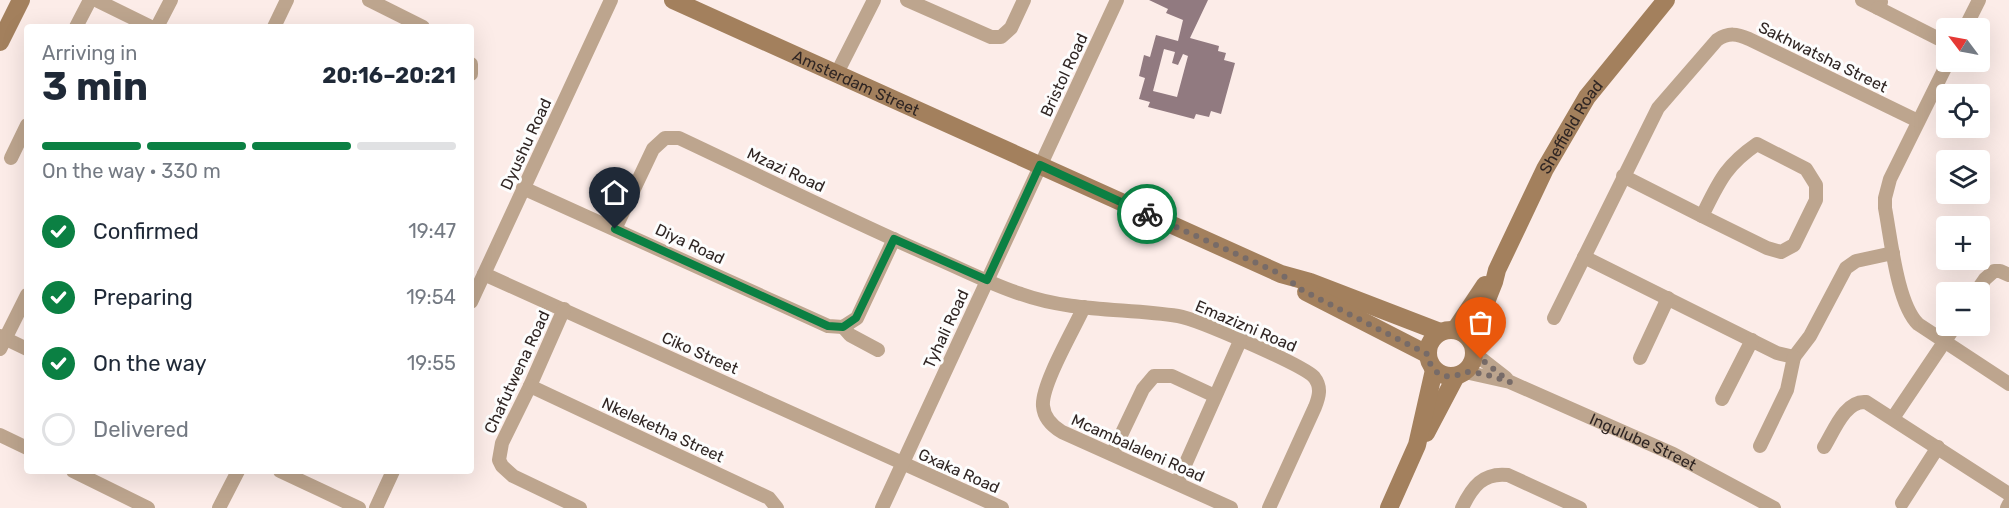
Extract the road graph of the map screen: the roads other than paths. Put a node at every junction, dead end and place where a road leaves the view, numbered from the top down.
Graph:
1 (21, 0) edge
2 (90, 0) edge
3 (96, 0) edge
4 (171, 0) edge
5 (287, 0) edge
6 (369, 0) edge
7 (611, 0) edge
8 (673, 0) edge
9 (874, 0) edge
10 (907, 0) edge
11 (1024, 0) edge
12 (1117, 0) edge
13 (1666, 0) edge
14 (1862, 0) edge
15 (1979, 0) edge
16 (1880, 4) edge
17 (1970, 18) edge
18 (78, 24) edge
19 (145, 24) edge
20 (159, 24) edge
21 (275, 24) edge
22 (417, 24) edge
23 (1936, 37) edge
24 (0, 42) edge
25 (1943, 72) edge
26 (837, 74) junction
27 (1918, 122) junction
28 (24, 131) edge
29 (10, 158) dead end
30 (1040, 165) junction
31 (1623, 176) junction
32 (524, 188) junction
33 (1702, 216) junction
34 (615, 229) junction
35 (894, 239) junction
36 (1893, 253) junction
37 (1584, 257) junction
38 (1497, 270) junction
39 (484, 274) junction
40 (1281, 274) junction
41 (2009, 275) edge
42 (987, 280) junction
43 (1983, 282) edge
44 (474, 296) edge
45 (1668, 298) junction
46 (24, 301) edge
47 (1084, 307) junction
48 (564, 309) junction
49 (1554, 318) dead end
50 (843, 327) junction
51 (1448, 331) junction
52 (1948, 336) edge
53 (1752, 340) junction
54 (2, 341) edge
55 (1240, 341) junction
56 (1944, 342) junction
57 (1472, 347) junction
58 (24, 348) edge
59 (878, 350) dead end
60 (1794, 357) junction
61 (1640, 358) dead end
62 (1430, 362) junction
63 (1460, 374) junction
64 (1510, 382) junction
65 (2009, 384) edge
66 (530, 386) junction
67 (1215, 396) junction
68 (1722, 399) dead end
69 (1893, 418) junction
70 (0, 435) edge
71 (1417, 445) junction
72 (1760, 446) dead end
73 (24, 447) edge
74 (1824, 447) dead end
75 (1938, 447) junction
76 (1112, 454) junction
77 (902, 463) junction
78 (79, 474) edge
79 (236, 474) edge
80 (286, 474) edge
81 (392, 474) edge
82 (1177, 483) junction
83 (2009, 494) edge
84 (980, 503) edge
85 (1902, 503) dead end
86 (148, 508) edge
87 (219, 508) edge
88 (359, 508) edge
89 (376, 508) edge
90 (580, 508) edge
91 (777, 508) edge
92 (882, 508) edge
93 (1002, 508) edge
94 (1231, 508) edge
95 (1269, 508) edge
96 (1389, 508) edge
97 (1462, 508) edge
98 (1580, 508) edge
99 (1774, 508) edge

1 - 24 street
2 - 18 street
3 - 19 street
4 - 20 street
5 - 21 street
6 - 22 street
7 - 32 street, Dyushu Road
8 - 26 street, Amsterdam Street
9 - 26 street
10 - 11 street
12 - 30 street, Bristol Road
13 - 38 street, Sheffield Road
14 - 16 street
15 - 17 street
16 - 23 street
25 - 27 street
26 - 30 street, Amsterdam Street
27 - 31 street, Sakhwatsha Street
27 - 36 street
28 - 29 street
30 - 40 street
30 - 42 street, Tyhali Road
31 - 33 street
31 - 37 street, Sakhwatsha Street
32 - 34 street, Diya Road
32 - 39 street, Dyushu Road
33 - 33 street
34 - 35 street, Mzazi Road
34 - 50 street, Diya Road
35 - 42 street, Mzazi Road
35 - 50 street
36 - 56 street
36 - 60 street
37 - 45 street
37 - 49 street, Sakhwatsha Street
38 - 51 street, Sheffield Road
38 - 57 street, Sheffield Road
39 - 44 street, Dyushu Road
39 - 48 street, Ciko Street
40 - 51 street
40 - 62 street
41 - 43 street
42 - 47 street, Emazizni Road
42 - 77 street, Tyhali Road
45 - 53 street
45 - 61 street
46 - 54 street
47 - 55 street, Emazizni Road
47 - 76 street, Mcambalaleni Road
48 - 66 street, Chafutwena Road
48 - 77 street, Ciko Street
50 - 59 street, Diya Road
51 - 57 street
51 - 62 street
52 - 56 street
53 - 60 street
53 - 68 street
54 - 58 street
55 - 67 street
55 - 95 street, Emazizni Road
56 - 65 street
56 - 69 street
57 - 63 street
57 - 64 street, Ingulube Street
60 - 72 street
62 - 63 street
62 - 71 street
63 - 64 street, Ingulube Street
63 - 71 street
64 - 99 street, Ingulube Street
66 - 90 street, Chafutwena Road
66 - 91 street, Nkeleketha Street
67 - 76 street
67 - 82 street
69 - 74 street
69 - 75 street
70 - 73 street
71 - 96 street
75 - 83 street
75 - 85 street
76 - 82 street, Mcambalaleni Road
77 - 84 street, Gxaka Road
77 - 92 street, Tyhali Road
78 - 86 street
79 - 87 street
80 - 88 street
81 - 89 street
82 - 94 street, Mcambalaleni Road
84 - 93 street, Gxaka Road
97 - 98 street

